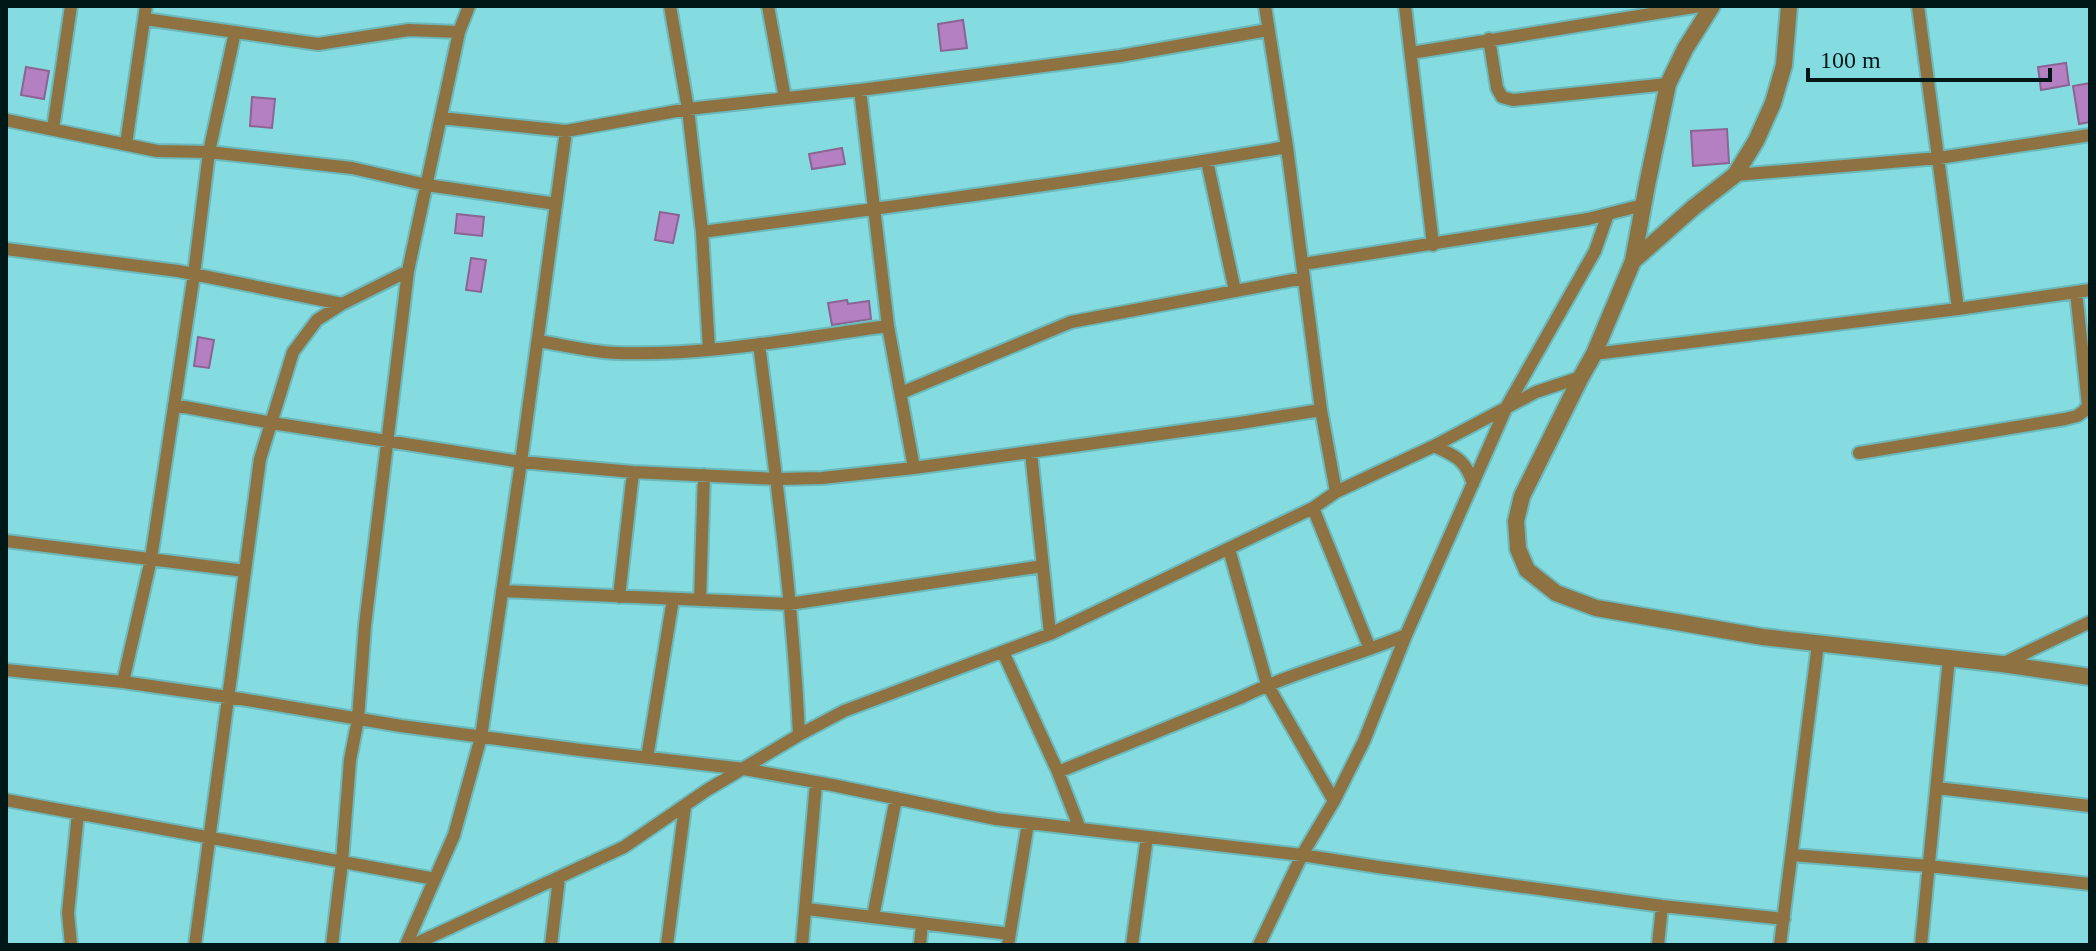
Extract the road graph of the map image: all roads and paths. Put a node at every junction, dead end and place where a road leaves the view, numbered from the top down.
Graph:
1 (71, 6) edge
2 (469, 6) edge
3 (670, 6) edge
4 (768, 6) edge
5 (1265, 6) edge
6 (1405, 6) edge
7 (1700, 6) edge
8 (1712, 6) edge
9 (1789, 6) edge
10 (1918, 6) edge
11 (146, 12) edge
12 (1268, 30) junction
13 (235, 32) junction
14 (459, 32) junction
15 (1489, 39) junction
16 (1411, 53) junction
17 (1668, 84) junction
18 (860, 90) junction
19 (785, 98) junction
20 (688, 109) junction
21 (441, 118) junction
22 (6, 120) edge
23 (53, 129) junction
24 (566, 131) junction
25 (2090, 135) edge
26 (126, 144) junction
27 (1287, 147) junction
28 (209, 152) junction
29 (1939, 158) junction
30 (1207, 161) junction
31 (1735, 175) junction
32 (427, 185) junction
33 (556, 204) junction
34 (1643, 205) junction
35 (874, 209) junction
36 (1608, 214) junction
37 (702, 232) junction
38 (1433, 245) junction
39 (6, 249) edge
40 (1633, 261) junction
41 (408, 271) junction
42 (1304, 271) junction
43 (194, 274) junction
44 (2090, 290) edge
45 (1235, 291) junction
46 (2076, 292) junction
47 (342, 304) junction
48 (1958, 309) junction
49 (888, 326) junction
50 (538, 341) junction
51 (759, 344) junction
52 (709, 349) junction
53 (1594, 354) junction
54 (1581, 377) junction
55 (901, 393) junction
56 (174, 405) junction
57 (1507, 406) junction
58 (1321, 410) junction
59 (272, 423) junction
60 (388, 441) junction
61 (1434, 446) junction
62 (1031, 452) junction
63 (1859, 453) dead end
64 (521, 462) junction
65 (914, 468) junction
66 (633, 472) junction
67 (704, 475) junction
68 (777, 479) junction
69 (1473, 484) junction
70 (1336, 492) junction
71 (1313, 508) junction
72 (6, 541) edge
73 (1229, 549) junction
74 (151, 559) junction
75 (1043, 566) junction
76 (245, 571) junction
77 (502, 591) junction
78 (619, 597) junction
79 (673, 599) junction
80 (700, 600) junction
81 (789, 604) junction
82 (2090, 622) edge
83 (1050, 634) junction
84 (1406, 635) junction
85 (1818, 644) junction
86 (1370, 649) junction
87 (1003, 652) junction
88 (1949, 658) junction
89 (2002, 664) junction
90 (6, 670) edge
91 (2090, 677) edge
92 (123, 682) junction
93 (1267, 684) junction
94 (228, 697) junction
95 (358, 719) junction
96 (799, 735) junction
97 (481, 737) junction
98 (647, 758) junction
99 (744, 769) junction
100 (1058, 772) junction
101 (816, 783) junction
102 (1937, 788) junction
103 (896, 798) junction
104 (6, 800) edge
105 (1334, 801) junction
106 (685, 806) junction
107 (2090, 806) edge
108 (78, 813) junction
109 (1028, 823) junction
110 (1080, 829) junction
111 (209, 836) junction
112 (1147, 837) junction
113 (1302, 855) junction
114 (1792, 855) junction
115 (342, 862) junction
116 (1929, 866) junction
117 (559, 878) junction
118 (435, 879) junction
119 (2090, 884) edge
120 (1662, 906) junction
121 (807, 909) junction
122 (873, 917) junction
123 (1784, 919) junction
124 (922, 923) junction
125 (1009, 939) edge
126 (427, 942) edge
127 (71, 945) edge
128 (195, 945) edge
129 (332, 945) edge
130 (406, 945) edge
131 (413, 945) edge
132 (551, 945) edge
133 (667, 945) edge
134 (802, 945) edge
135 (920, 945) edge
136 (1132, 945) edge
137 (1259, 945) edge
138 (1658, 945) edge
139 (1780, 945) edge
140 (1921, 945) edge

1 - 23 street
2 - 14 street
3 - 20 street
4 - 19 street
5 - 12 street
6 - 16 street
7 - 15 street
8 - 17 street
9 - 31 street
10 - 29 street
11 - 13 street
11 - 26 street
12 - 18 street
12 - 27 street
13 - 14 street
13 - 28 street
14 - 21 street
15 - 16 street
15 - 17 street
16 - 38 street
17 - 34 street
18 - 19 street
18 - 35 street
19 - 20 street
20 - 24 street
20 - 37 street
21 - 24 street
21 - 32 street
22 - 23 street
23 - 26 street
24 - 33 street
25 - 29 street
26 - 28 street
27 - 30 street
27 - 42 street
28 - 32 street
28 - 43 street
29 - 31 street
29 - 48 street
30 - 35 street
30 - 45 street
31 - 40 street
32 - 33 street
32 - 41 street
33 - 50 street
34 - 36 street
34 - 40 street
35 - 37 street
35 - 49 street
36 - 38 street
36 - 57 street
37 - 52 street
38 - 42 street
39 - 43 street
40 - 53 street
41 - 47 street
41 - 60 street
42 - 45 street
42 - 58 street
43 - 47 street
43 - 56 street
44 - 46 street
45 - 55 street
46 - 48 street
46 - 63 street
47 - 59 street
48 - 53 street
49 - 51 street
49 - 55 street
50 - 52 street
50 - 64 street
51 - 52 street
51 - 68 street
53 - 54 street
54 - 57 street
54 - 85 street
55 - 65 street
56 - 59 street
56 - 74 street
57 - 61 street
57 - 69 street
58 - 62 street
58 - 70 street
59 - 60 street
59 - 76 street
60 - 64 street
60 - 95 street
61 - 69 street
61 - 70 street
62 - 65 street
62 - 75 street
64 - 66 street
64 - 77 street
65 - 68 street
66 - 67 street
66 - 78 street
67 - 68 street
67 - 80 street
68 - 81 street
69 - 84 street
70 - 71 street
71 - 73 street
71 - 86 street
72 - 74 street
73 - 83 street
73 - 93 street
74 - 76 street
74 - 92 street
75 - 81 street
75 - 83 street
76 - 94 street
77 - 78 street
77 - 97 street
78 - 79 street
79 - 80 street
79 - 98 street
80 - 81 street
81 - 96 street
82 - 89 street
83 - 87 street
84 - 86 street
84 - 105 street
85 - 88 street
85 - 114 street
86 - 93 street
87 - 96 street
87 - 100 street
88 - 89 street
88 - 102 street
89 - 91 street
90 - 92 street
92 - 94 street
93 - 100 street
93 - 105 street
94 - 95 street
94 - 111 street
95 - 97 street
95 - 115 street
96 - 99 street
97 - 98 street
97 - 118 street
98 - 99 street
99 - 101 street
99 - 106 street
100 - 110 street
101 - 103 street
101 - 121 street
102 - 107 street
102 - 116 street
103 - 109 street
103 - 122 street
104 - 108 street
105 - 113 street
106 - 117 street
106 - 133 street
108 - 111 street
108 - 127 street
109 - 110 street
109 - 125 street
110 - 112 street
111 - 115 street
111 - 128 street
112 - 113 street
112 - 136 street
113 - 120 street
113 - 137 street
114 - 116 street
114 - 123 street
115 - 118 street
115 - 129 street
116 - 119 street
116 - 140 street
117 - 126 street
117 - 132 street
118 - 130 street
120 - 123 street
120 - 138 street
121 - 122 street
121 - 134 street
122 - 124 street
123 - 139 street
124 - 125 street
124 - 135 street
126 - 131 street

